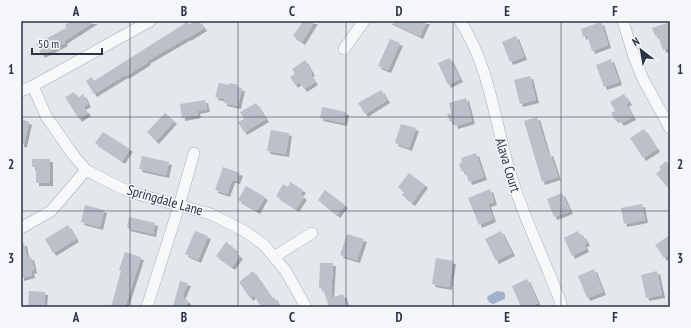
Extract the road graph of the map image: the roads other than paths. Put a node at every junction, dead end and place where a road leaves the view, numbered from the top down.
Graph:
1 (150, 21) edge
2 (364, 21) edge
3 (460, 21) edge
4 (624, 21) edge
5 (344, 49) dead end
6 (33, 86) junction
7 (21, 91) edge
8 (670, 128) edge
9 (194, 153) dead end
10 (86, 170) junction
11 (179, 206) junction
12 (21, 228) edge
13 (312, 233) dead end
14 (274, 257) junction
15 (147, 307) edge
16 (306, 307) edge
17 (562, 307) edge

1 - 6 street
2 - 5 street
3 - 17 street, Alava Court
4 - 8 street
6 - 7 street
6 - 10 street, Springdale Lane
9 - 11 street
10 - 11 street, Springdale Lane
10 - 12 street
11 - 14 street, Springdale Lane
11 - 15 street
13 - 14 street
14 - 16 street, Springdale Lane

